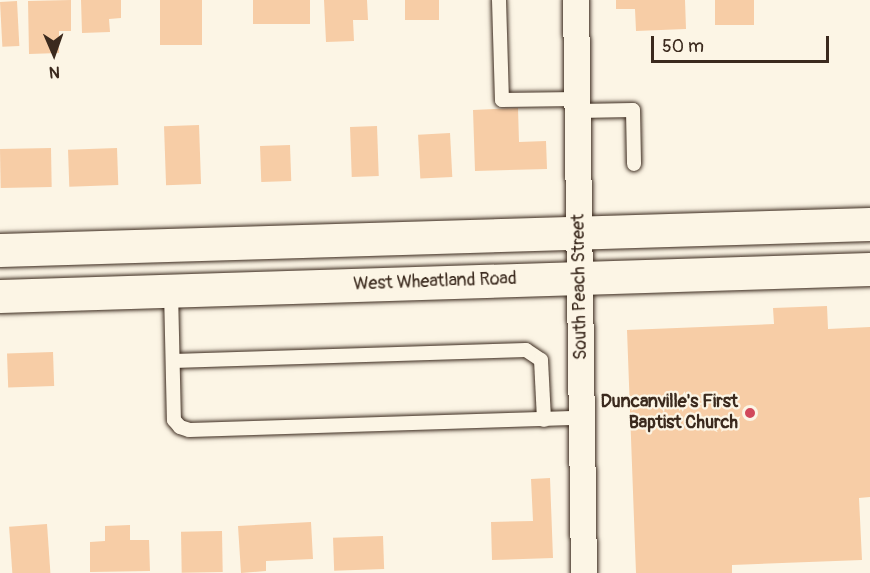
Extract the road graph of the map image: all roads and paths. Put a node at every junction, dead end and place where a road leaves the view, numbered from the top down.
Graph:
1 (499, 0) edge
2 (576, 0) edge
3 (578, 105) junction
4 (634, 164) dead end
5 (870, 224) edge
6 (580, 233) junction
7 (0, 250) edge
8 (870, 269) edge
9 (581, 278) junction
10 (171, 291) junction
11 (0, 296) edge
12 (173, 361) junction
13 (581, 418) junction
14 (544, 420) junction
15 (584, 573) edge

1 - 3 lane
2 - 3 street, South Peach Street
3 - 4 lane
3 - 6 street, South Peach Street
5 - 6 main road
6 - 7 main road
6 - 9 street, South Peach Street
8 - 9 main road, West Wheatland Road
9 - 10 main road, West Wheatland Road
9 - 13 street, South Peach Street
10 - 11 main road, West Wheatland Road
10 - 12 lane
12 - 14 lane
12 - 14 lane
13 - 14 lane
13 - 15 street, South Peach Street

